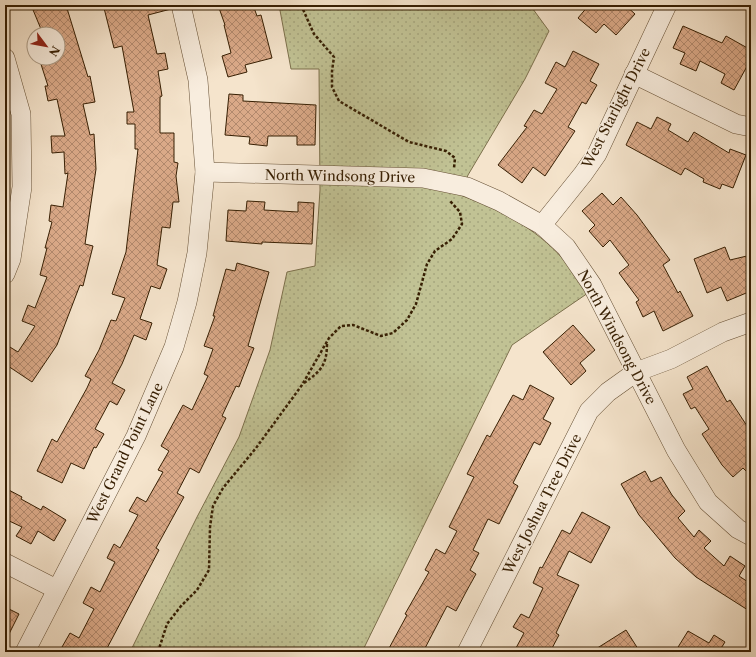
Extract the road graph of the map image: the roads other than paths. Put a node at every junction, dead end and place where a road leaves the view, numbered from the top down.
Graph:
1 (181, 5) edge
2 (667, 5) edge
3 (5, 58) edge
4 (634, 74) junction
5 (751, 127) edge
6 (205, 172) junction
7 (542, 225) junction
8 (5, 274) edge
9 (751, 322) edge
10 (636, 372) junction
11 (751, 536) edge
12 (5, 564) edge
13 (56, 589) junction
14 (25, 652) edge
15 (467, 652) edge

1 - 6 street, West Grand Point Lane
2 - 4 street, West Starlight Drive
3 - 8 street
4 - 5 street
4 - 7 street, West Starlight Drive
6 - 7 street, North Windsong Drive
6 - 13 street, West Grand Point Lane
7 - 10 street, North Windsong Drive
9 - 10 street, West Joshua Tree Drive
10 - 11 street, North Windsong Drive
10 - 15 street, West Joshua Tree Drive
12 - 13 street
13 - 14 street, West Grand Point Lane

